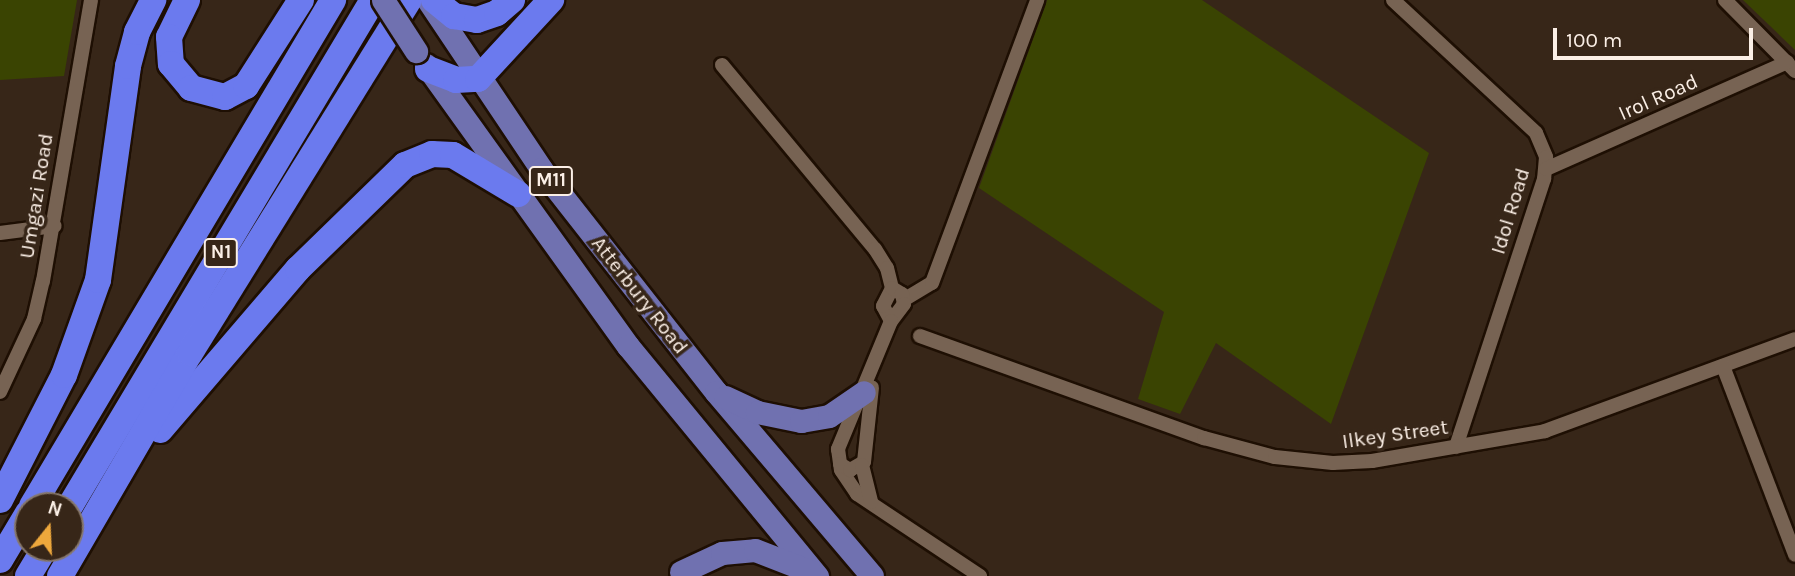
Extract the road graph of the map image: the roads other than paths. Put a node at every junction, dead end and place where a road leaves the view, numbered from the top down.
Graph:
1 (91, 0) edge
2 (153, 0) edge
3 (187, 0) edge
4 (300, 0) edge
5 (333, 0) edge
6 (373, 0) edge
7 (383, 0) edge
8 (409, 0) edge
9 (428, 0) edge
10 (512, 0) edge
11 (551, 0) edge
12 (1037, 0) edge
13 (1393, 0) edge
14 (1725, 0) edge
15 (443, 12) edge
16 (422, 60) junction
17 (722, 65) dead end
18 (1791, 67) edge
19 (478, 79) junction
20 (1546, 169) junction
21 (518, 194) junction
22 (55, 226) junction
23 (0, 233) edge
24 (892, 288) junction
25 (905, 299) junction
26 (891, 321) junction
27 (920, 335) dead end
28 (1795, 339) edge
29 (876, 365) junction
30 (1723, 366) junction
31 (0, 392) edge
32 (716, 392) junction
33 (864, 392) junction
34 (842, 444) junction
35 (864, 447) junction
36 (1457, 447) junction
37 (840, 464) junction
38 (862, 465) junction
39 (41, 492) edge
40 (78, 492) edge
41 (108, 498) junction
42 (0, 500) edge
43 (871, 502) junction
44 (14, 536) edge
45 (1795, 555) edge
46 (0, 560) edge
47 (681, 572) dead end
48 (60, 576) edge
49 (817, 576) edge
50 (872, 576) edge
51 (980, 576) edge

1 - 22 street, Umgazi Road
2 - 42 highway
3 - 4 highway
5 - 39 highway, N1
6 - 40 highway, N1
7 - 16 main road, Atterbury Road / M11, bridge
8 - 41 highway
9 - 15 main road, Atterbury Road / M11
10 - 15 highway
11 - 19 highway
12 - 25 street
13 - 20 street, Idol Road
14 - 18 street
15 - 19 main road, Atterbury Road / M11
16 - 19 highway
16 - 21 main road, Atterbury Road / M11
17 - 24 street
18 - 20 street, Irol Road
19 - 32 main road, Atterbury Road / M11
20 - 36 street, Idol Road
21 - 41 highway
21 - 49 main road, Atterbury Road / M11
22 - 23 street
22 - 31 street, Umgazi Road
24 - 25 street
24 - 26 street
25 - 26 street
26 - 29 street
27 - 36 street, Ilkey Street
28 - 30 street, Ilkey Street
29 - 33 street
29 - 35 street
30 - 36 street, Ilkey Street
30 - 45 street
32 - 33 main road
32 - 50 main road, Atterbury Road / M11
33 - 34 street
34 - 35 street
34 - 37 street
35 - 38 street
37 - 38 street
37 - 43 street
38 - 43 street
41 - 48 highway
43 - 51 street
44 - 46 highway
47 - 49 main road

